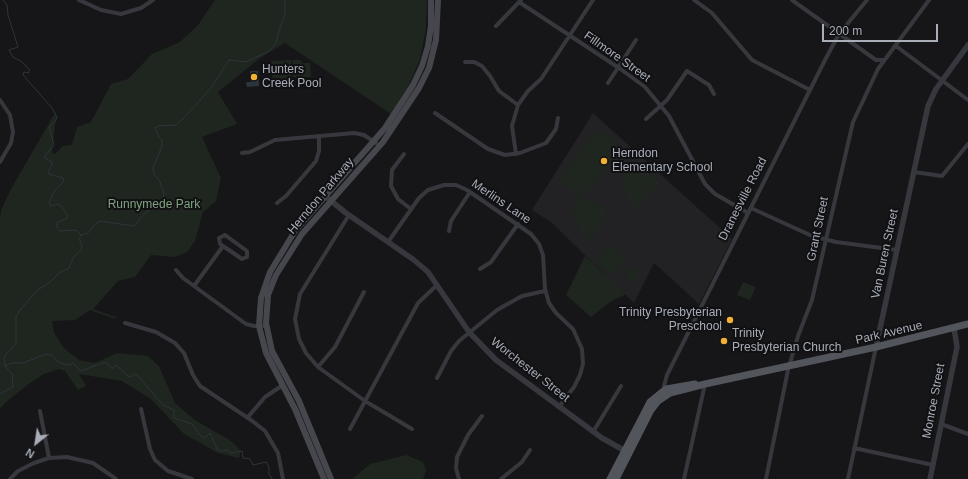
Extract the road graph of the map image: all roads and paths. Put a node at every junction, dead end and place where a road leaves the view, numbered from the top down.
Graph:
1 (79, 0) edge
2 (153, 0) edge
3 (431, 0) edge
4 (438, 0) edge
5 (593, 0) edge
6 (694, 0) edge
7 (792, 0) edge
8 (867, 0) edge
9 (928, 0) edge
10 (520, 1) edge
11 (496, 26) dead end
12 (839, 34) junction
13 (570, 36) junction
14 (636, 40) dead end
15 (968, 45) edge
16 (896, 46) junction
17 (884, 60) junction
18 (465, 62) dead end
19 (619, 68) junction
20 (942, 81) junction
21 (608, 83) dead end
22 (810, 90) junction
23 (714, 94) dead end
24 (0, 100) edge
25 (968, 100) edge
26 (518, 105) junction
27 (662, 106) junction
28 (435, 113) dead end
29 (558, 118) dead end
30 (646, 119) dead end
31 (319, 136) junction
32 (374, 141) junction
33 (968, 144) edge
34 (379, 146) junction
35 (242, 153) dead end
36 (404, 154) dead end
37 (516, 154) junction
38 (0, 162) edge
39 (914, 172) junction
40 (470, 192) junction
41 (328, 198) junction
42 (277, 203) dead end
43 (411, 208) junction
44 (751, 208) junction
45 (748, 213) junction
46 (349, 215) junction
47 (518, 224) junction
48 (449, 231) dead end
49 (826, 240) junction
50 (388, 242) junction
51 (223, 246) junction
52 (897, 250) junction
53 (480, 269) dead end
54 (176, 270) dead end
55 (437, 285) junction
56 (194, 286) junction
57 (545, 291) junction
58 (364, 292) dead end
59 (125, 323) dead end
60 (968, 324) edge
61 (259, 326) junction
62 (266, 326) junction
63 (968, 328) edge
64 (954, 330) junction
65 (469, 332) junction
66 (876, 347) junction
67 (318, 366) junction
68 (789, 367) junction
69 (437, 378) dead end
70 (705, 384) junction
71 (283, 385) junction
72 (621, 386) dead end
73 (669, 390) junction
74 (365, 401) junction
75 (559, 407) junction
76 (141, 409) dead end
77 (40, 411) dead end
78 (482, 416) dead end
79 (248, 417) junction
80 (941, 424) junction
81 (350, 429) dead end
82 (412, 429) dead end
83 (593, 432) junction
84 (968, 434) edge
85 (854, 448) junction
86 (530, 450) dead end
87 (627, 452) junction
88 (49, 458) junction
89 (933, 465) junction
90 (10, 479) edge
91 (116, 479) edge
92 (192, 479) edge
93 (283, 479) edge
94 (324, 479) edge
95 (331, 479) edge
96 (459, 479) edge
97 (501, 479) edge
98 (610, 479) edge
99 (616, 479) edge
100 (684, 479) edge
101 (766, 479) edge
102 (848, 479) edge
103 (930, 479) edge

1 - 2 street
3 - 32 main road, Herndon Parkway
4 - 34 main road, Herndon Parkway
5 - 13 street
6 - 22 street
7 - 12 street
8 - 12 street, Dranesville Road
9 - 16 street, Grant Street
10 - 11 street
10 - 13 street, Fillmore Street
12 - 17 street
12 - 22 street, Dranesville Road
13 - 19 street, Fillmore Street
13 - 26 street
14 - 19 street
15 - 20 street, Van Buren Street
16 - 17 street, Grant Street
16 - 20 street
17 - 49 street, Grant Street
18 - 26 street
19 - 21 street
19 - 27 street, Fillmore Street
20 - 25 street
20 - 39 street, Van Buren Street
22 - 44 street, Dranesville Road
23 - 27 street
24 - 38 street
26 - 37 street
27 - 30 street
27 - 45 street, Fillmore Street
28 - 37 street
29 - 37 street
31 - 32 street
31 - 35 street
31 - 42 street
32 - 34 street
32 - 41 main road, Herndon Parkway
33 - 39 street
34 - 41 main road, Herndon Parkway
36 - 43 street
39 - 52 street, Van Buren Street
40 - 43 street, Merlins Lane
40 - 47 street, Merlins Lane
40 - 48 street
41 - 46 street, Worchester Street
41 - 61 main road, Herndon Parkway
41 - 62 main road, Herndon Parkway
43 - 50 street, Merlins Lane
44 - 45 street, Dranesville Road
44 - 49 street
45 - 73 street, Dranesville Road
46 - 50 street, Worchester Street
46 - 67 street
47 - 53 street
47 - 57 street, Merlins Lane
49 - 52 street
49 - 68 street, Grant Street
50 - 55 street, Worchester Street
51 - 51 street
51 - 56 street
52 - 66 street, Van Buren Street
54 - 56 street
55 - 65 street, Worchester Street
55 - 74 street
56 - 61 street
57 - 65 street
57 - 75 street, Merlins Lane
58 - 67 street
59 - 79 street
60 - 64 main road, Park Avenue
61 - 62 street
61 - 71 main road, Herndon Parkway
62 - 95 main road, Herndon Parkway
63 - 64 main road, Park Avenue
64 - 66 main road, Park Avenue
64 - 80 street, Monroe Street
65 - 69 street
65 - 75 street, Worchester Street
66 - 68 main road, Park Avenue
66 - 85 street, Van Buren Street
67 - 74 street
68 - 70 main road, Park Avenue
68 - 101 street, Grant Street
70 - 73 main road, Park Avenue
70 - 100 street
71 - 79 street
71 - 94 main road, Herndon Parkway
72 - 83 street
73 - 87 main road
74 - 81 street
74 - 82 street
75 - 83 street, Worchester Street
76 - 92 street
77 - 88 street
78 - 96 street
79 - 93 street
80 - 84 street
80 - 89 street, Monroe Street
83 - 87 street, Worchester Street
85 - 89 street
85 - 102 street, Van Buren Street
86 - 97 street
87 - 98 main road
87 - 99 main road
88 - 90 street
88 - 91 street
89 - 103 street, Monroe Street

